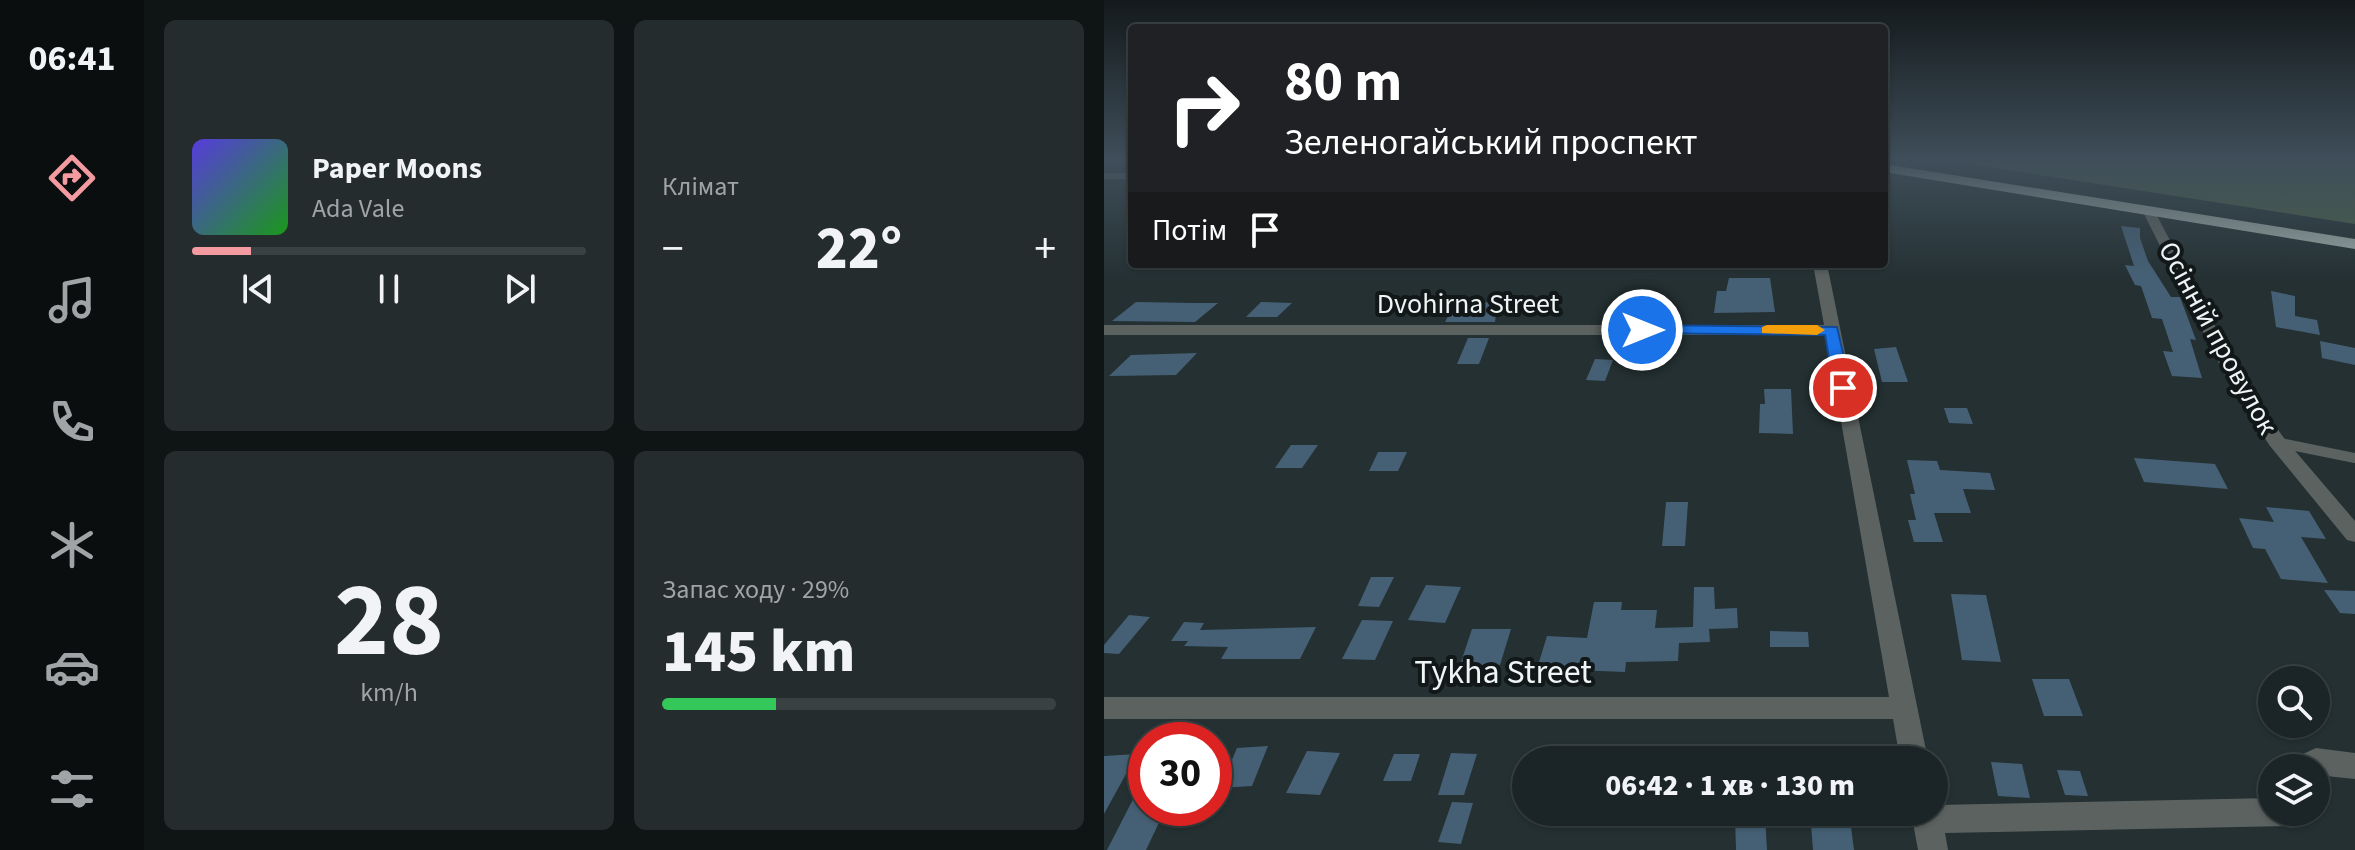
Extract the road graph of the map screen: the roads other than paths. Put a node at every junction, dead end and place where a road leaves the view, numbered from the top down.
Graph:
1 (2089, 201) edge
2 (2148, 210) junction
3 (2355, 244) edge
4 (1821, 268) edge
5 (1104, 330) edge
6 (1832, 330) junction
7 (2277, 442) junction
8 (2355, 458) edge
9 (2355, 535) edge
10 (1104, 708) edge
11 (1903, 708) junction
12 (1911, 746) edge
13 (2330, 763) edge
14 (2355, 766) edge
15 (2258, 812) edge
16 (1948, 816) edge
17 (1928, 826) edge
18 (1933, 850) edge

1 - 2 highway
2 - 3 highway
2 - 7 street, Осінній провулок
4 - 6 street
5 - 6 street, Dvohirna Street
6 - 11 street
7 - 8 lane
7 - 9 street, Осінній провулок
10 - 11 street, Tykha Street
11 - 12 street
13 - 14 street
15 - 16 street
17 - 18 street

